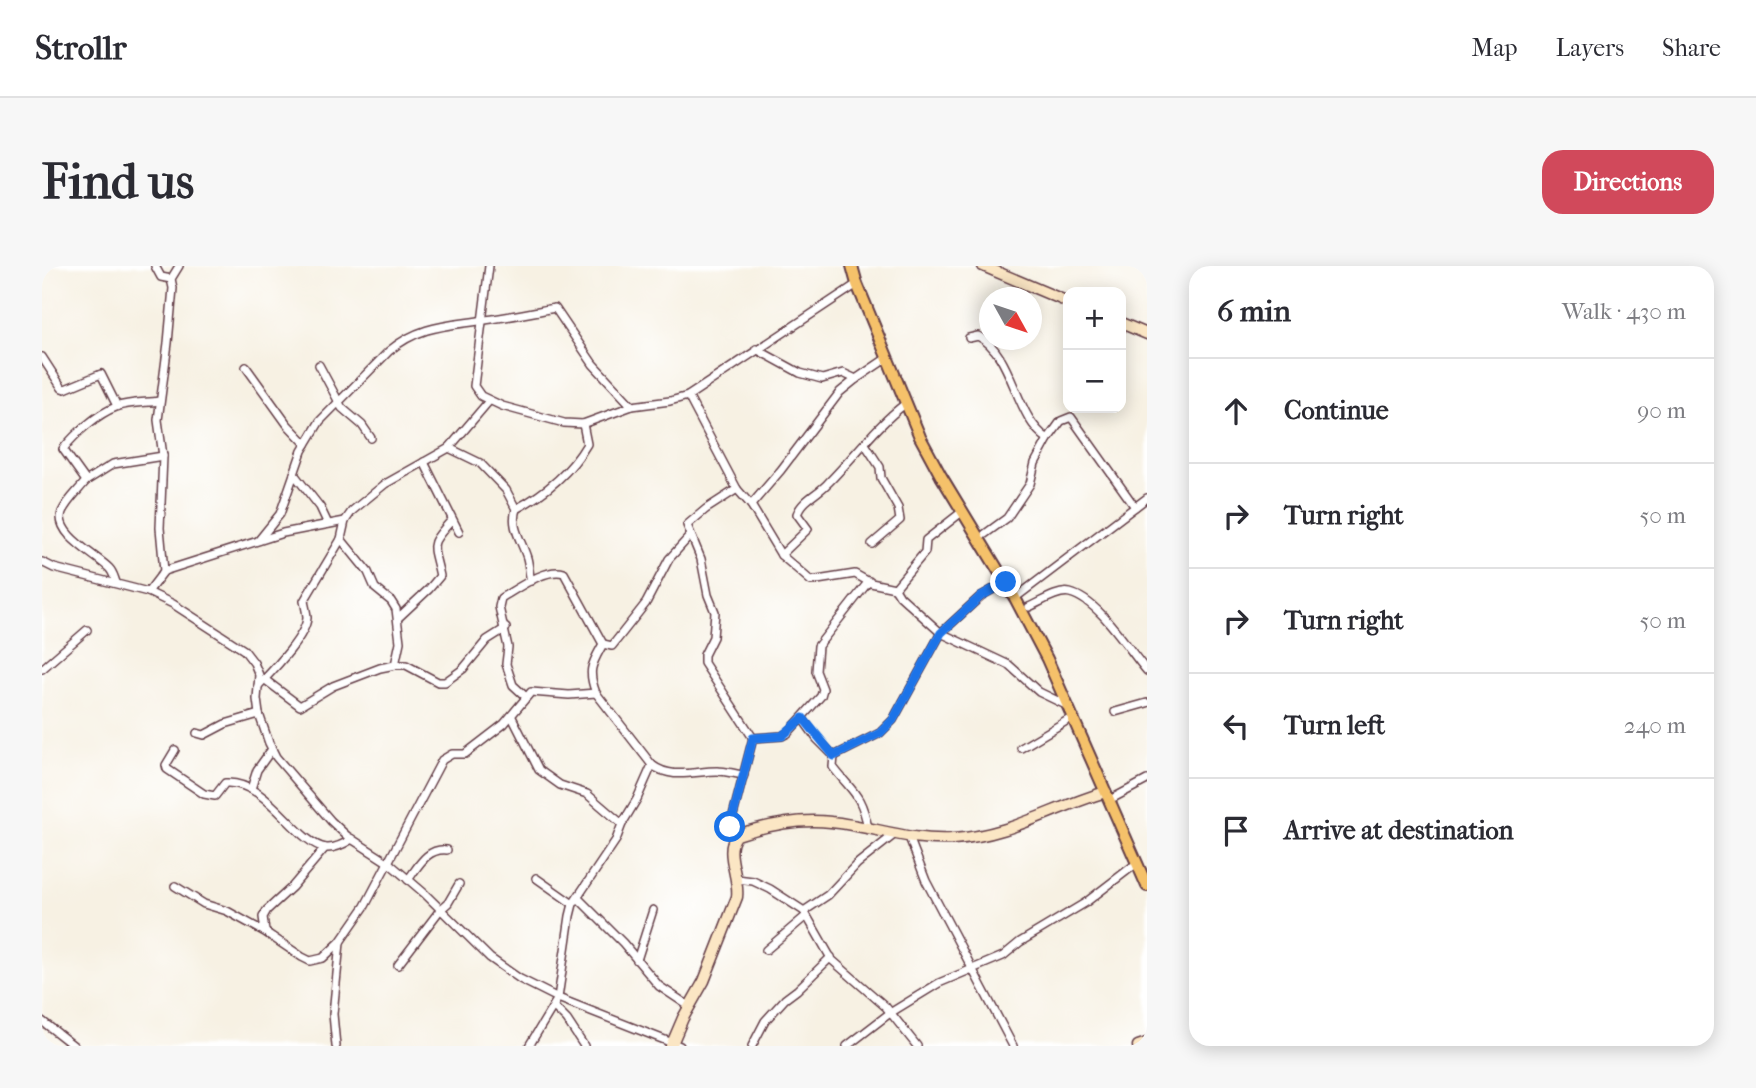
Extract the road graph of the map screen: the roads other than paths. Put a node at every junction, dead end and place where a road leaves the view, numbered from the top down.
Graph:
1 (155, 266) edge
2 (179, 266) edge
3 (489, 266) edge
4 (852, 266) edge
5 (859, 266) edge
6 (984, 266) edge
7 (171, 279) junction
8 (857, 284) junction
9 (1063, 300) edge
10 (483, 321) junction
11 (1126, 325) edge
12 (1147, 334) edge
13 (969, 338) dead end
14 (756, 349) junction
15 (42, 357) edge
16 (887, 358) junction
17 (319, 365) dead end
18 (246, 367) dead end
19 (856, 379) junction
20 (688, 396) junction
21 (160, 401) junction
22 (338, 401) junction
23 (489, 401) junction
24 (905, 404) junction
25 (117, 406) junction
26 (632, 406) junction
27 (583, 424) junction
28 (370, 438) dead end
29 (1048, 439) junction
30 (306, 444) junction
31 (865, 444) junction
32 (449, 447) junction
33 (163, 456) junction
34 (424, 462) junction
35 (294, 474) junction
36 (86, 481) junction
37 (737, 489) junction
38 (1147, 498) edge
39 (751, 505) junction
40 (1135, 507) junction
41 (516, 509) junction
42 (963, 511) junction
43 (452, 520) junction
44 (345, 521) junction
45 (328, 524) junction
46 (459, 532) dead end
47 (985, 534) junction
48 (690, 536) junction
49 (341, 539) junction
50 (259, 540) junction
51 (872, 544) dead end
52 (781, 555) junction
53 (42, 562) edge
54 (164, 571) junction
55 (531, 581) junction
56 (869, 581) junction
57 (116, 582) junction
58 (1006, 582) junction
59 (895, 588) junction
60 (148, 592) junction
61 (1018, 595) junction
62 (1028, 607) junction
63 (398, 618) junction
64 (506, 628) junction
65 (87, 630) dead end
66 (941, 633) junction
67 (603, 644) junction
68 (395, 665) junction
69 (42, 669) edge
70 (1147, 671) edge
71 (264, 679) junction
72 (258, 686) junction
73 (596, 693) junction
74 (526, 697) junction
75 (1147, 703) edge
76 (1068, 706) junction
77 (1115, 712) dead end
78 (259, 714) junction
79 (512, 717) junction
80 (1073, 717) junction
81 (803, 718) junction
82 (197, 733) dead end
83 (753, 738) junction
84 (1021, 748) dead end
85 (272, 749) junction
86 (175, 750) dead end
87 (834, 756) junction
88 (652, 765) junction
89 (744, 775) junction
90 (1147, 780) edge
91 (251, 789) junction
92 (1111, 794) junction
93 (622, 824) junction
94 (868, 828) junction
95 (895, 834) junction
96 (735, 837) junction
97 (909, 837) junction
98 (352, 839) junction
99 (325, 848) junction
100 (447, 850) dead end
101 (389, 863) junction
102 (1142, 866) edge
103 (536, 878) dead end
104 (737, 879) junction
105 (408, 880) junction
106 (459, 884) dead end
107 (175, 886) dead end
108 (1147, 886) edge
109 (576, 901) junction
110 (440, 910) junction
111 (653, 910) dead end
112 (805, 914) junction
113 (265, 932) junction
114 (340, 942) junction
115 (766, 950) dead end
116 (831, 957) junction
117 (637, 960) junction
118 (398, 965) dead end
119 (973, 969) junction
120 (558, 998) junction
121 (689, 1006) junction
122 (554, 1007) junction
123 (890, 1013) junction
124 (42, 1021) edge
125 (1147, 1043) edge
126 (674, 1045) edge
127 (74, 1046) edge
128 (335, 1046) edge
129 (529, 1046) edge
130 (584, 1046) edge
131 (751, 1046) edge
132 (847, 1046) edge
133 (917, 1046) edge
134 (1013, 1046) edge
135 (1138, 1046) edge

1 - 7 street
2 - 7 street
3 - 10 street
4 - 8 main road
5 - 47 main road
6 - 9 street
7 - 21 street
8 - 14 street
8 - 16 main road
10 - 22 street
10 - 23 street
10 - 26 street
11 - 12 street
13 - 29 street
14 - 19 street
14 - 20 street
15 - 25 street
16 - 19 street
16 - 24 main road
17 - 22 street
18 - 30 street
19 - 39 street
20 - 26 street
20 - 37 street
21 - 25 street
21 - 33 street
22 - 28 street
22 - 30 street
23 - 27 street
23 - 32 street
24 - 31 street
24 - 42 main road
25 - 36 street
26 - 27 street
27 - 41 street
29 - 40 street
29 - 47 street
30 - 35 street
31 - 51 street
31 - 52 street
32 - 34 street
32 - 41 street
33 - 36 street
33 - 54 street
34 - 43 street
34 - 44 street
35 - 45 street
35 - 50 street
36 - 57 street
37 - 39 street
37 - 48 street
38 - 40 street
39 - 52 street
40 - 61 street
41 - 55 street
42 - 58 main road
42 - 59 street
43 - 46 street
43 - 63 street
44 - 45 street
44 - 49 street
45 - 50 street
47 - 61 main road
48 - 67 street
48 - 83 street
49 - 63 street
49 - 71 street
50 - 54 street
52 - 56 street
53 - 57 street
54 - 60 street
55 - 64 street
55 - 67 street
56 - 59 street
56 - 81 street
57 - 60 street
58 - 61 main road
58 - 66 street
59 - 66 street
60 - 72 street
61 - 62 main road
61 - 76 main road
62 - 70 street
62 - 92 main road
63 - 68 street
64 - 68 street
64 - 74 street
65 - 69 street
66 - 76 street
66 - 87 street
67 - 73 street
68 - 71 street
71 - 72 street
72 - 78 street
73 - 74 street
73 - 88 street
74 - 79 street
75 - 77 street
76 - 80 main road
78 - 82 street
78 - 85 street
79 - 93 street
79 - 101 street
80 - 84 street
80 - 92 main road
81 - 83 street
81 - 87 street
83 - 89 street
85 - 91 street
85 - 98 street
86 - 91 street
87 - 94 street
88 - 89 street
88 - 93 street
89 - 96 street
90 - 92 street
91 - 99 street
92 - 97 street
92 - 102 main road
93 - 109 street
94 - 95 street
94 - 96 street
95 - 97 street
95 - 112 street
96 - 104 street
97 - 119 street
98 - 99 street
98 - 101 street
99 - 113 street
100 - 105 street
101 - 105 street
101 - 114 street
102 - 108 main road
102 - 119 street
103 - 109 street
104 - 112 street
104 - 121 street
105 - 110 street
106 - 110 street
107 - 113 street
109 - 117 street
109 - 120 street
110 - 118 street
110 - 120 street
111 - 117 street
112 - 115 street
112 - 116 street
113 - 114 street
114 - 128 street
116 - 123 street
116 - 131 street
117 - 121 street
119 - 123 street
119 - 134 street
120 - 122 street
120 - 126 street
121 - 126 street
122 - 129 street
122 - 130 street
123 - 132 street
123 - 133 street
124 - 127 street
125 - 135 street

